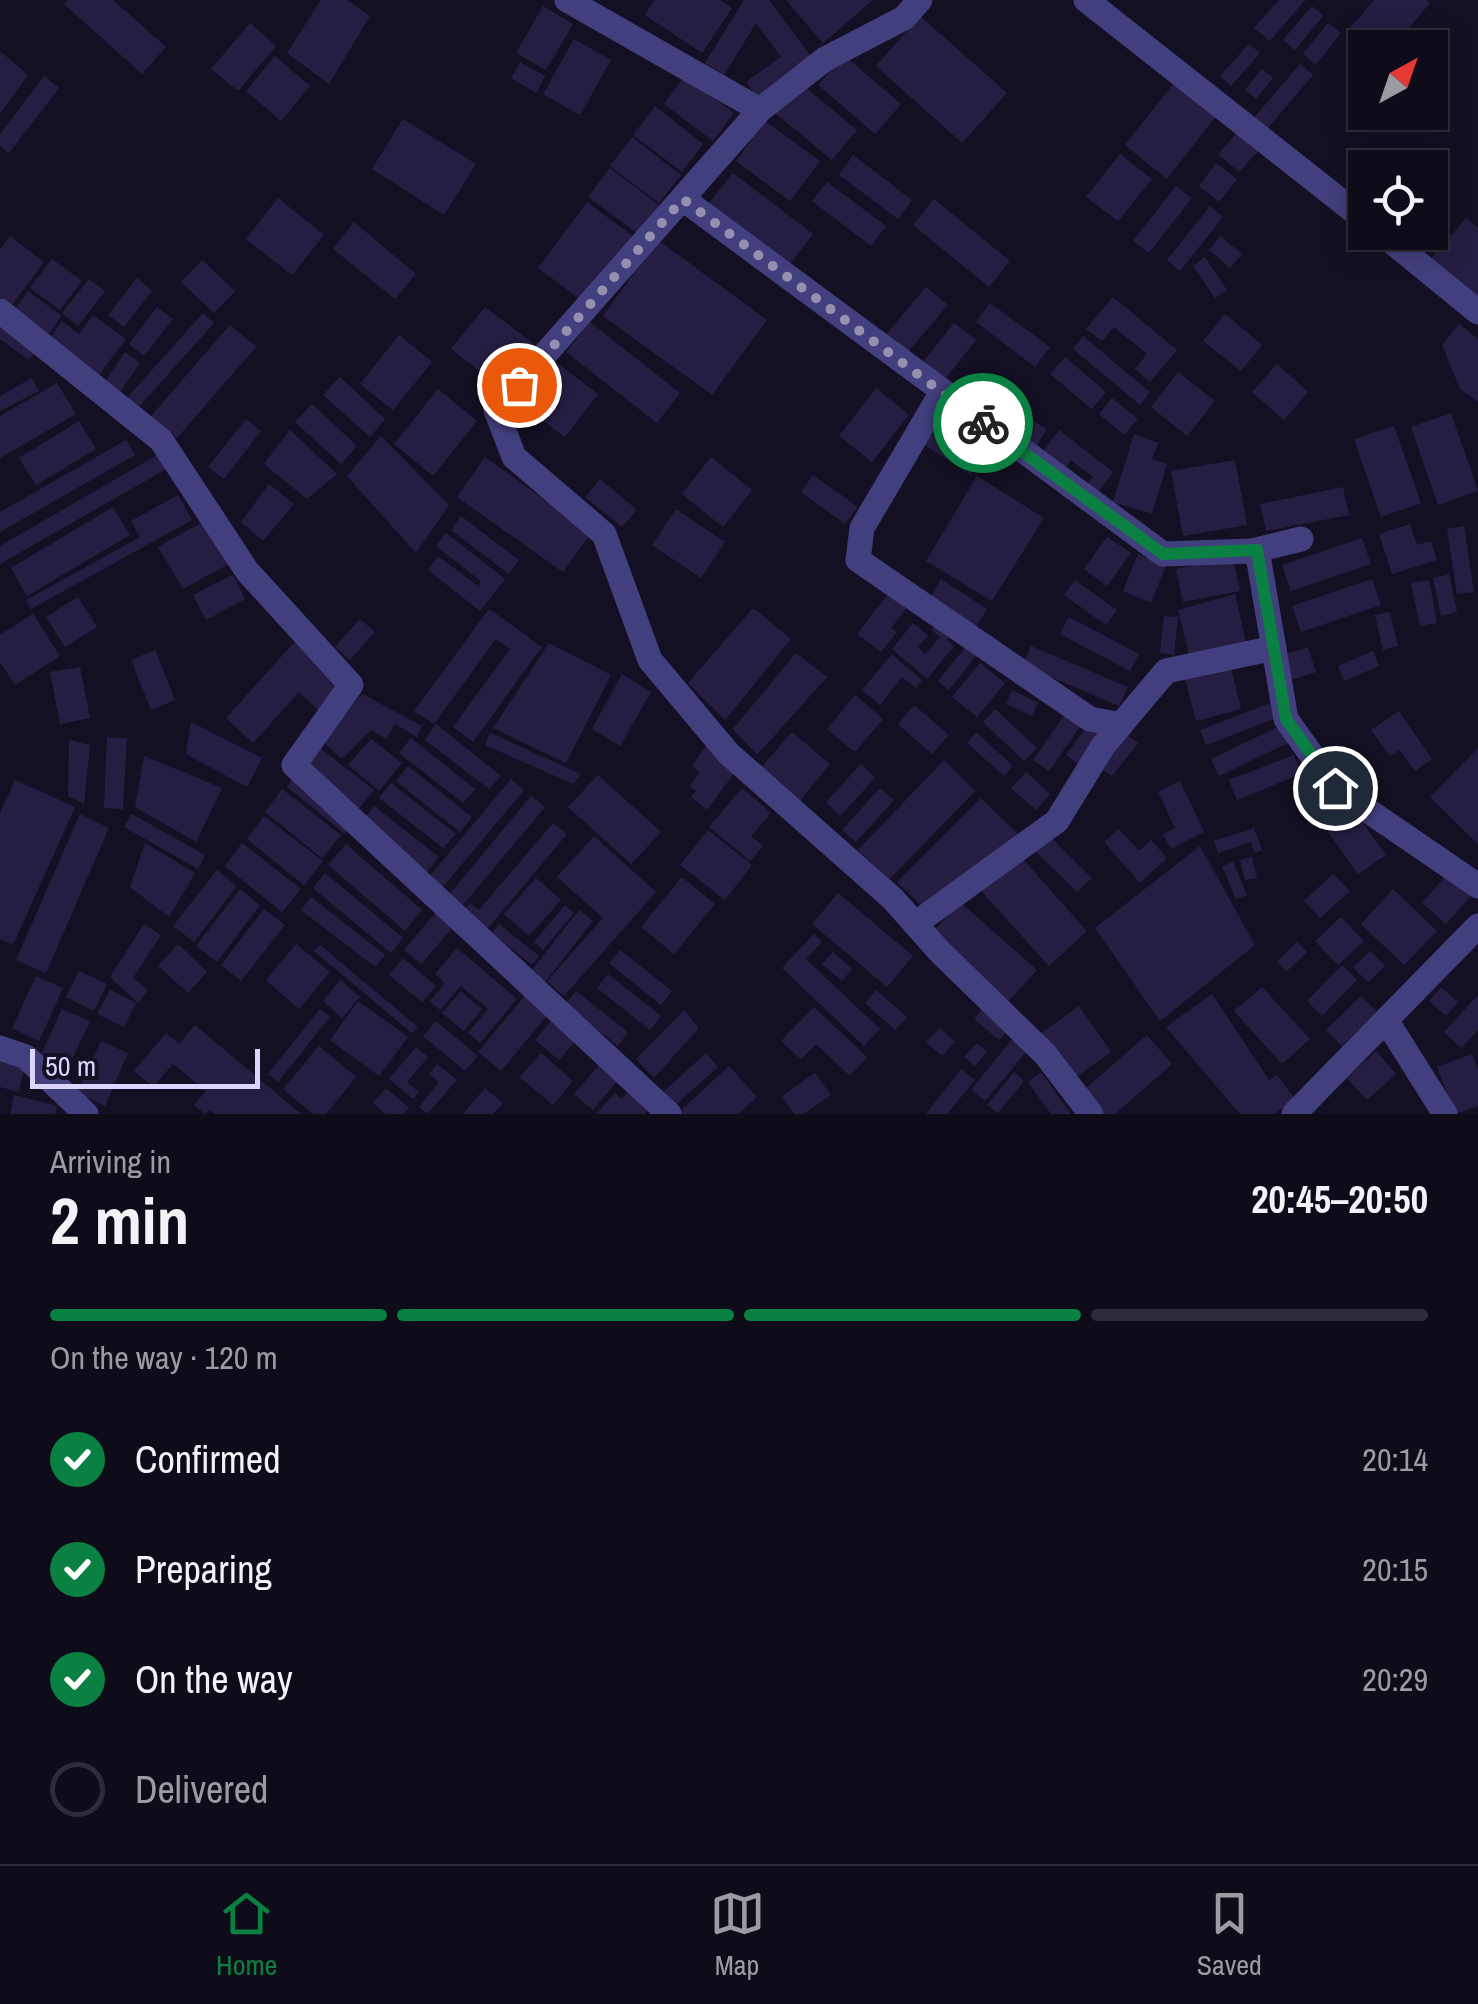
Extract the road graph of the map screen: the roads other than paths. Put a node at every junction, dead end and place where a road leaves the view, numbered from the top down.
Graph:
1 (567, 0) edge
2 (920, 0) edge
3 (1086, 0) edge
4 (760, 110) junction
5 (683, 199) junction
6 (1348, 207) edge
7 (1402, 250) edge
8 (0, 310) edge
9 (1478, 312) edge
10 (942, 392) junction
11 (1301, 538) dead end
12 (1257, 550) junction
13 (1274, 648) junction
14 (1121, 725) junction
15 (1478, 886) edge
16 (915, 924) junction
17 (1478, 926) edge
18 (1386, 1020) junction
19 (0, 1048) edge
20 (86, 1114) edge
21 (669, 1114) edge
22 (1091, 1114) edge
23 (1294, 1114) edge
24 (1444, 1114) edge

1 - 4 street
2 - 4 street
3 - 6 street
4 - 5 street
5 - 10 street
5 - 16 street
7 - 9 street
8 - 21 street
10 - 12 street
10 - 14 street
11 - 12 street
12 - 13 street
13 - 14 street
13 - 15 street
14 - 16 street
16 - 22 street
17 - 18 street
18 - 23 street
18 - 24 street
19 - 20 street

